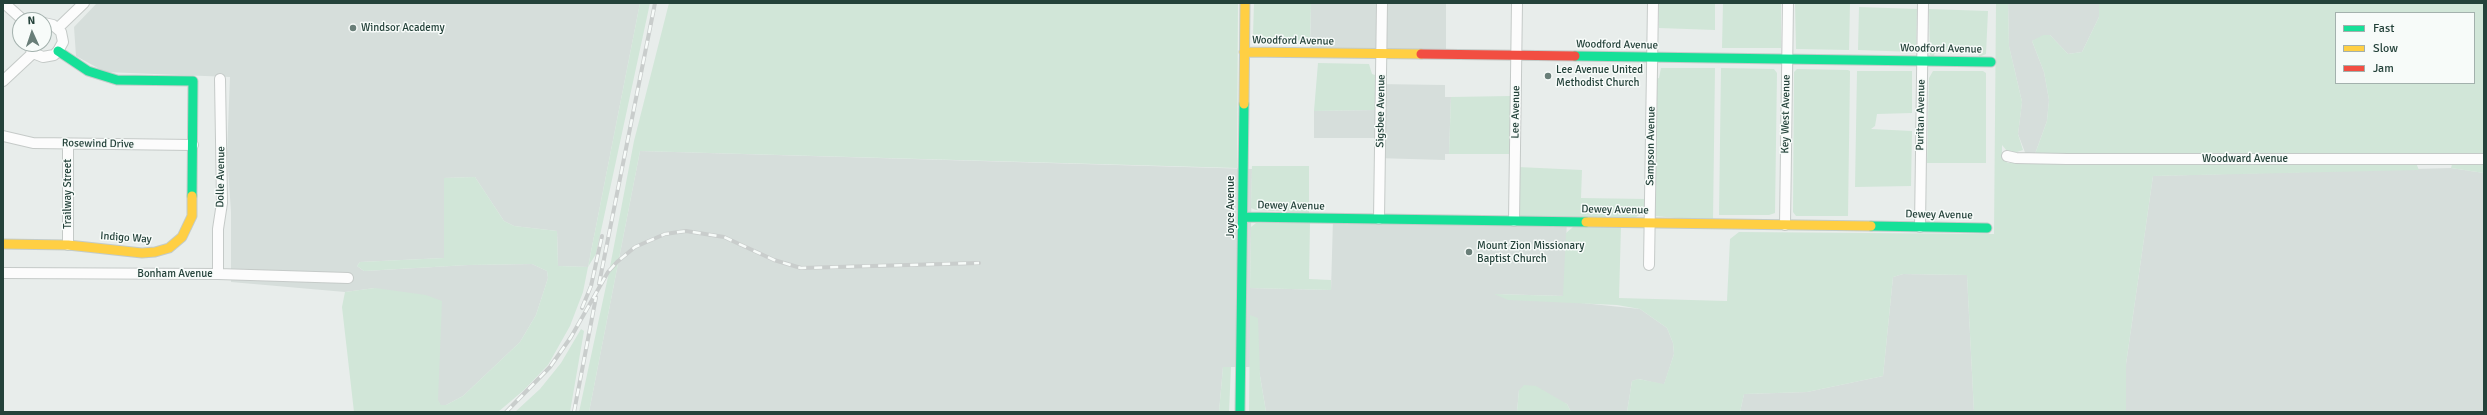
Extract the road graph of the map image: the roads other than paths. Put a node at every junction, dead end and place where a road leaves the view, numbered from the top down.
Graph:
1 (4, 3) edge
2 (84, 3) edge
3 (1245, 3) edge
4 (1382, 3) edge
5 (1517, 3) edge
6 (1653, 3) edge
7 (1788, 3) edge
8 (1923, 3) edge
9 (14, 12) edge
10 (52, 26) edge
11 (58, 28) junction
12 (58, 51) junction
13 (28, 52) edge
14 (36, 52) edge
15 (1244, 52) junction
16 (1382, 54) junction
17 (1517, 56) junction
18 (1652, 58) junction
19 (1787, 59) junction
20 (1922, 61) junction
21 (1991, 62) dead end
22 (220, 79) dead end
23 (3, 81) edge
24 (3, 136) edge
25 (68, 144) junction
26 (193, 145) junction
27 (2007, 156) dead end
28 (2484, 159) edge
29 (1243, 217) junction
30 (1379, 219) junction
31 (1514, 221) junction
32 (1650, 223) junction
33 (1785, 225) junction
34 (1920, 227) junction
35 (1987, 228) dead end
36 (3, 244) edge
37 (68, 245) junction
38 (1649, 265) dead end
39 (3, 273) edge
40 (218, 274) junction
41 (348, 278) dead end
42 (1240, 412) edge

1 - 9 street
2 - 11 street
3 - 15 street, Joyce Avenue
4 - 16 street, Sigsbee Avenue
5 - 17 street, Lee Avenue
6 - 18 street, Sampson Avenue
7 - 19 street, Key West Avenue
8 - 20 street, Puritan Avenue
10 - 11 street
11 - 12 street
12 - 14 street
12 - 26 street, Indigo Way
13 - 23 street
15 - 16 street, Woodford Avenue
15 - 29 street, Joyce Avenue
16 - 17 street, Woodford Avenue
16 - 30 street, Sigsbee Avenue
17 - 18 street, Woodford Avenue
17 - 31 street, Lee Avenue
18 - 19 street, Woodford Avenue
18 - 32 street, Sampson Avenue
19 - 20 street, Woodford Avenue
19 - 33 street, Key West Avenue
20 - 21 street, Woodford Avenue
20 - 34 street, Puritan Avenue
22 - 40 street, Dolle Avenue
24 - 25 street, Rosewind Drive
25 - 26 street, Rosewind Drive
25 - 37 street, Trailway Street
26 - 37 street, Indigo Way
27 - 28 street, Woodward Avenue
29 - 30 street, Dewey Avenue
29 - 42 street, Joyce Avenue
30 - 31 street, Dewey Avenue
31 - 32 street, Dewey Avenue
32 - 33 street, Dewey Avenue
32 - 38 street, Sampson Avenue
33 - 34 street, Dewey Avenue
34 - 35 street, Dewey Avenue
36 - 37 street, Indigo Way
39 - 40 street, Bonham Avenue
40 - 41 street, Bonham Avenue

